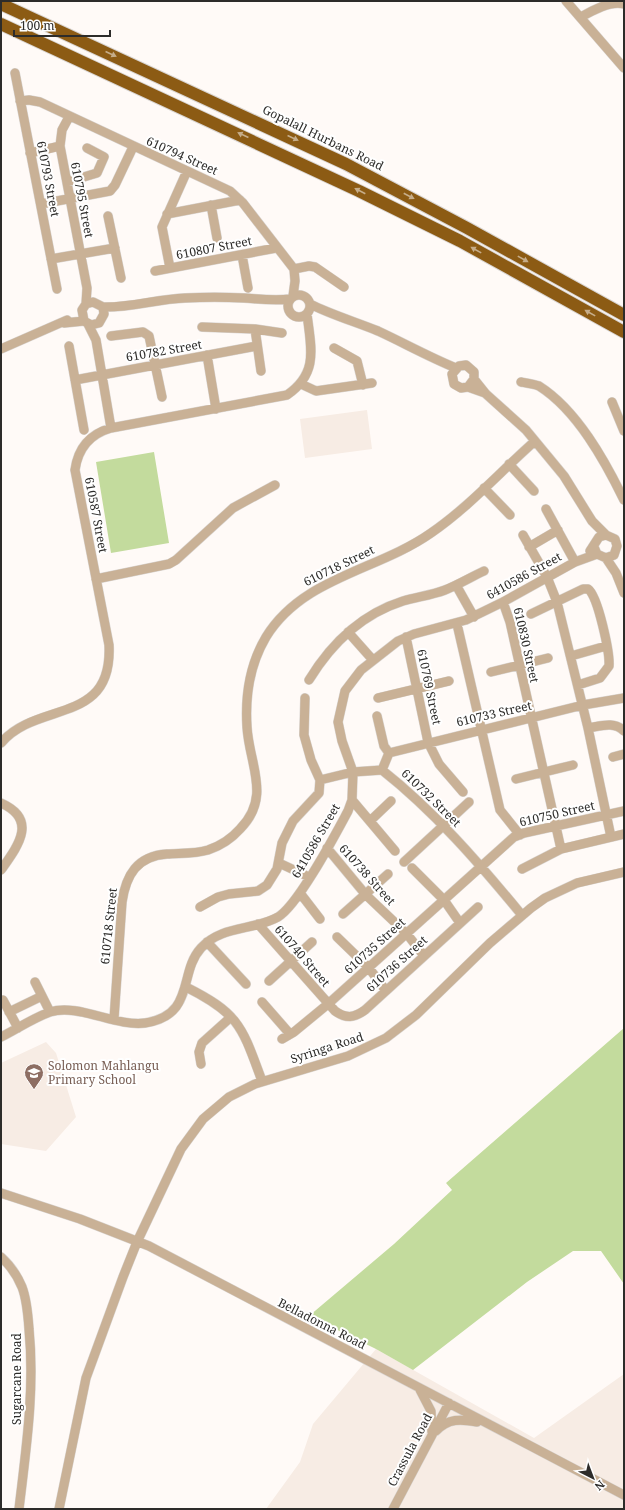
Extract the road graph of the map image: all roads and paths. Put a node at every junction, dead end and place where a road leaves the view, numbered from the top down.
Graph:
1 (13, 1) edge
2 (566, 1) edge
3 (1, 4) edge
4 (624, 4) edge
5 (581, 16) junction
6 (1, 24) edge
7 (76, 38) junction
8 (624, 68) edge
9 (15, 73) dead end
10 (20, 102) junction
11 (68, 117) junction
12 (60, 146) junction
13 (133, 147) junction
14 (87, 148) dead end
15 (30, 153) junction
16 (187, 171) junction
17 (67, 182) junction
18 (70, 199) junction
19 (240, 200) junction
20 (40, 204) junction
21 (211, 205) junction
22 (167, 214) junction
23 (108, 216) dead end
24 (217, 238) dead end
25 (115, 248) junction
26 (276, 248) junction
27 (81, 254) junction
28 (242, 255) junction
29 (51, 259) junction
30 (170, 268) junction
31 (294, 269) junction
32 (155, 271) dead end
33 (121, 278) dead end
34 (344, 287) dead end
35 (87, 288) junction
36 (248, 288) dead end
37 (57, 289) dead end
38 (295, 297) junction
39 (274, 301) junction
40 (100, 304) junction
41 (84, 307) junction
42 (119, 308) junction
43 (288, 310) junction
44 (307, 312) junction
45 (624, 315) edge
46 (101, 320) junction
47 (86, 322) junction
48 (64, 323) junction
49 (202, 327) dead end
50 (254, 329) junction
51 (624, 332) edge
52 (282, 333) dead end
53 (111, 336) dead end
54 (96, 340) junction
55 (69, 346) dead end
56 (257, 346) junction
57 (334, 348) dead end
58 (1, 349) edge
59 (207, 355) junction
60 (156, 364) junction
61 (262, 371) dead end
62 (454, 371) junction
63 (101, 375) junction
64 (75, 380) junction
65 (474, 380) junction
66 (521, 382) dead end
67 (372, 383) dead end
68 (301, 384) junction
69 (363, 385) junction
70 (468, 387) junction
71 (486, 394) junction
72 (162, 397) dead end
73 (612, 402) dead end
74 (216, 409) junction
75 (112, 428) junction
76 (84, 430) dead end
77 (624, 431) edge
78 (535, 441) junction
79 (509, 464) junction
80 (275, 485) dead end
81 (484, 488) junction
82 (534, 490) dead end
83 (624, 500) edge
84 (546, 509) dead end
85 (510, 515) dead end
86 (592, 521) junction
87 (558, 530) junction
88 (523, 535) dead end
89 (606, 535) junction
90 (530, 546) junction
91 (599, 550) junction
92 (616, 553) junction
93 (575, 562) junction
94 (484, 570) dead end
95 (616, 573) junction
96 (547, 577) junction
97 (96, 579) junction
98 (456, 584) junction
99 (624, 593) edge
100 (504, 602) junction
101 (557, 602) junction
102 (531, 614) dead end
103 (474, 617) junction
104 (457, 624) junction
105 (348, 632) junction
106 (406, 637) junction
107 (606, 646) junction
108 (570, 656) junction
109 (548, 658) dead end
110 (372, 659) junction
111 (519, 666) junction
112 (491, 672) dead end
113 (309, 680) dead end
114 (449, 681) dead end
115 (578, 685) junction
116 (417, 689) junction
117 (305, 698) dead end
118 (378, 698) dead end
119 (624, 698) edge
120 (583, 706) junction
121 (377, 716) dead end
122 (530, 718) junction
123 (588, 728) junction
124 (481, 730) junction
125 (624, 731) edge
126 (428, 742) junction
127 (1, 743) edge
128 (389, 753) junction
129 (624, 754) edge
130 (613, 757) dead end
131 (573, 765) dead end
132 (382, 770) junction
133 (353, 772) junction
134 (543, 772) junction
135 (516, 779) dead end
136 (320, 780) junction
137 (463, 792) dead end
138 (352, 800) junction
139 (391, 801) dead end
140 (469, 802) dead end
141 (1, 803) edge
142 (624, 811) edge
143 (606, 815) junction
144 (370, 821) junction
145 (556, 826) junction
146 (443, 827) junction
147 (624, 834) edge
148 (520, 835) junction
149 (611, 837) junction
150 (327, 848) junction
151 (561, 849) junction
152 (394, 850) dead end
153 (404, 862) dead end
154 (279, 863) junction
155 (481, 866) junction
156 (412, 868) dead end
157 (522, 869) dead end
158 (1, 870) edge
159 (624, 872) edge
160 (388, 874) dead end
161 (310, 877) junction
162 (300, 893) junction
163 (366, 895) junction
164 (444, 900) junction
165 (200, 907) dead end
166 (478, 907) dead end
167 (343, 914) dead end
168 (522, 914) junction
169 (320, 919) dead end
170 (460, 923) junction
171 (258, 924) junction
172 (407, 934) junction
173 (337, 937) dead end
174 (208, 942) junction
175 (312, 942) dead end
176 (424, 956) junction
177 (291, 962) junction
178 (369, 968) junction
179 (269, 981) dead end
180 (35, 982) dead end
181 (246, 984) dead end
182 (186, 987) junction
183 (386, 991) junction
184 (42, 996) junction
185 (3, 1000) dead end
186 (262, 1002) dead end
187 (328, 1004) junction
188 (9, 1012) junction
189 (50, 1012) junction
190 (231, 1016) junction
191 (114, 1019) junction
192 (18, 1028) junction
193 (290, 1034) junction
194 (1, 1037) edge
195 (282, 1039) dead end
196 (201, 1064) dead end
197 (262, 1081) junction
198 (1, 1193) edge
199 (137, 1242) junction
200 (1, 1257) edge
201 (418, 1386) junction
202 (449, 1403) junction
203 (487, 1423) junction
204 (431, 1438) junction
205 (624, 1495) edge
206 (19, 1509) edge
207 (60, 1509) edge
208 (393, 1509) edge

1 - 7 highway
2 - 5 street
3 - 7 highway, Gopalall Hurbans Road
4 - 5 street
5 - 8 street
51 -> 6 highway
7 -> 45 highway, Gopalall Hurbans Road
9 - 10 street, 610793 Street
10 - 11 street, 610794 Street
10 - 15 street, 610793 Street
11 - 12 street, 610795 Street
11 - 13 street, 610794 Street
12 - 15 street
12 - 17 street, 610795 Street
13 - 16 street, 610794 Street
13 - 18 street
14 - 17 street
15 - 20 street, 610793 Street
16 - 19 street, 610794 Street
16 - 22 street
17 - 18 street, 610795 Street
18 - 20 street
18 - 27 street, 610795 Street
19 - 21 street
19 - 26 street, 610794 Street
20 - 29 street, 610793 Street
21 - 22 street
21 - 24 street
22 - 30 street
23 - 25 street
25 - 27 street
25 - 33 street
26 - 28 street, 610807 Street
26 - 31 street, 610794 Street
27 - 29 street
27 - 35 street, 610795 Street
28 - 30 street, 610807 Street
28 - 36 street
29 - 37 street, 610793 Street
30 - 32 street, 610807 Street
31 - 34 street
31 - 38 street
35 - 40 street
35 - 41 street
38 - 39 street
38 - 43 street
38 - 44 street
39 - 42 street
39 - 43 street
40 - 41 street
40 - 42 street
40 - 46 street
41 - 47 street
41 - 48 street
42 - 46 street
43 - 44 street
44 - 62 street
44 - 68 street
46 - 47 street
46 - 54 street
47 - 48 street
47 - 54 street
48 - 58 street
49 - 50 street
50 - 52 street
50 - 56 street
53 - 60 street
54 - 63 street
55 - 64 street
56 - 59 street, 610782 Street
56 - 61 street
57 - 69 street
59 - 60 street, 610782 Street
59 - 74 street
60 - 63 street, 610782 Street
60 - 72 street
62 - 65 street
62 - 70 street
63 - 64 street, 610782 Street
63 - 75 street
64 - 76 street
65 - 70 street
65 - 71 street
66 - 83 street
67 - 69 street
68 - 69 street
68 - 74 street, 610587 Street
70 - 71 street
71 - 78 street
73 - 77 street
74 - 75 street, 610587 Street
75 - 97 street, 610587 Street
78 - 79 street, 610718 Street
78 - 86 street
79 - 81 street, 610718 Street
79 - 82 street
80 - 97 street
81 - 85 street
81 - 191 street, 610718 Street
84 - 87 street
86 - 89 street
86 - 91 street
87 - 90 street
87 - 93 street
88 - 90 street
89 - 91 street
89 - 92 street
90 - 96 street
91 - 92 street
91 - 93 street, 6410586 Street
91 - 95 street
92 - 95 street
93 - 96 street, 6410586 Street
94 - 98 street
95 - 99 street
96 - 100 street, 6410586 Street
96 - 101 street
97 - 127 street, 610587 Street
98 - 103 street
98 - 105 street
100 - 103 street, 6410586 Street
100 - 111 street, 610830 Street
101 - 102 street
101 - 107 street
101 - 108 street
103 - 104 street, 6410586 Street
104 - 106 street, 6410586 Street
104 - 124 street
105 - 110 street
105 - 113 street
106 - 110 street, 6410586 Street
106 - 116 street, 610769 Street
107 - 108 street
107 - 115 street
108 - 115 street
109 - 111 street
110 - 133 street, 6410586 Street
111 - 112 street
111 - 122 street, 610830 Street
114 - 116 street
115 - 120 street
116 - 118 street
116 - 126 street, 610769 Street
117 - 136 street
119 - 120 street, 610733 Street
120 - 122 street, 610733 Street
120 - 123 street
121 - 128 street
122 - 124 street, 610733 Street
122 - 134 street, 610830 Street
123 - 125 street
123 - 143 street
124 - 126 street, 610733 Street
124 - 148 street
126 - 128 street, 610733 Street
126 - 137 street, 610769 Street
128 - 132 street
129 - 130 street
131 - 134 street
132 - 133 street, 610732 Street
132 - 146 street, 610732 Street
133 - 136 street, 610732 Street
133 - 138 street, 6410586 Street
134 - 135 street
134 - 145 street, 610830 Street
136 - 154 street
138 - 144 street
138 - 150 street, 6410586 Street
139 - 144 street
140 - 146 street
141 - 158 street
142 - 143 street, 610750 Street
143 - 145 street, 610750 Street
143 - 149 street
144 - 152 street
145 - 148 street, 610750 Street
145 - 151 street, 610830 Street
146 - 153 street
146 - 155 street, 610732 Street
147 - 149 street
148 - 155 street, 610750 Street
149 - 151 street
150 - 161 street, 6410586 Street
150 - 163 street, 610738 Street
151 - 157 street
154 - 161 street
154 - 165 street
155 - 164 street, 610735 Street
155 - 168 street, 610732 Street
156 - 164 street
159 - 168 street, Syringa Road
160 - 163 street
161 - 162 street, 6410586 Street
162 - 169 street
162 - 171 street, 6410586 Street
163 - 167 street
163 - 172 street, 610738 Street
164 - 170 street
164 - 172 street, 610735 Street
166 - 170 street, 610736 Street
168 - 197 street, Syringa Road
170 - 176 street, 610736 Street
171 - 174 street, 6410586 Street
171 - 177 street, 610740 Street
172 - 176 street, 610738 Street
172 - 178 street, 610735 Street
173 - 178 street
174 - 181 street
174 - 182 street, 6410586 Street
175 - 177 street
176 - 183 street, 610736 Street
177 - 179 street
177 - 187 street, 610740 Street
178 - 183 street
178 - 187 street, 610735 Street
180 - 184 street
182 - 190 street
182 - 191 street, 6410586 Street
183 - 187 street, 610736 Street
184 - 188 street
184 - 189 street
185 - 188 street
186 - 193 street
187 - 193 street, 610735 Street
188 - 192 street
189 - 191 street, 6410586 Street
189 - 192 street, 6410586 Street
190 - 196 street
190 - 197 street
192 - 194 street, 6410586 Street
193 - 195 street, 610735 Street
197 - 199 street, Syringa Road
198 - 199 street, Belladonna Road
199 - 201 street, Belladonna Road
199 - 207 street, Syringa Road
200 - 206 street, Sugarcane Road
201 - 202 street, Belladonna Road
201 - 204 street
202 - 203 street, Belladonna Road
202 - 204 street, Crassula Road
203 - 204 street
203 - 205 street, Belladonna Road
204 - 208 street, Crassula Road

